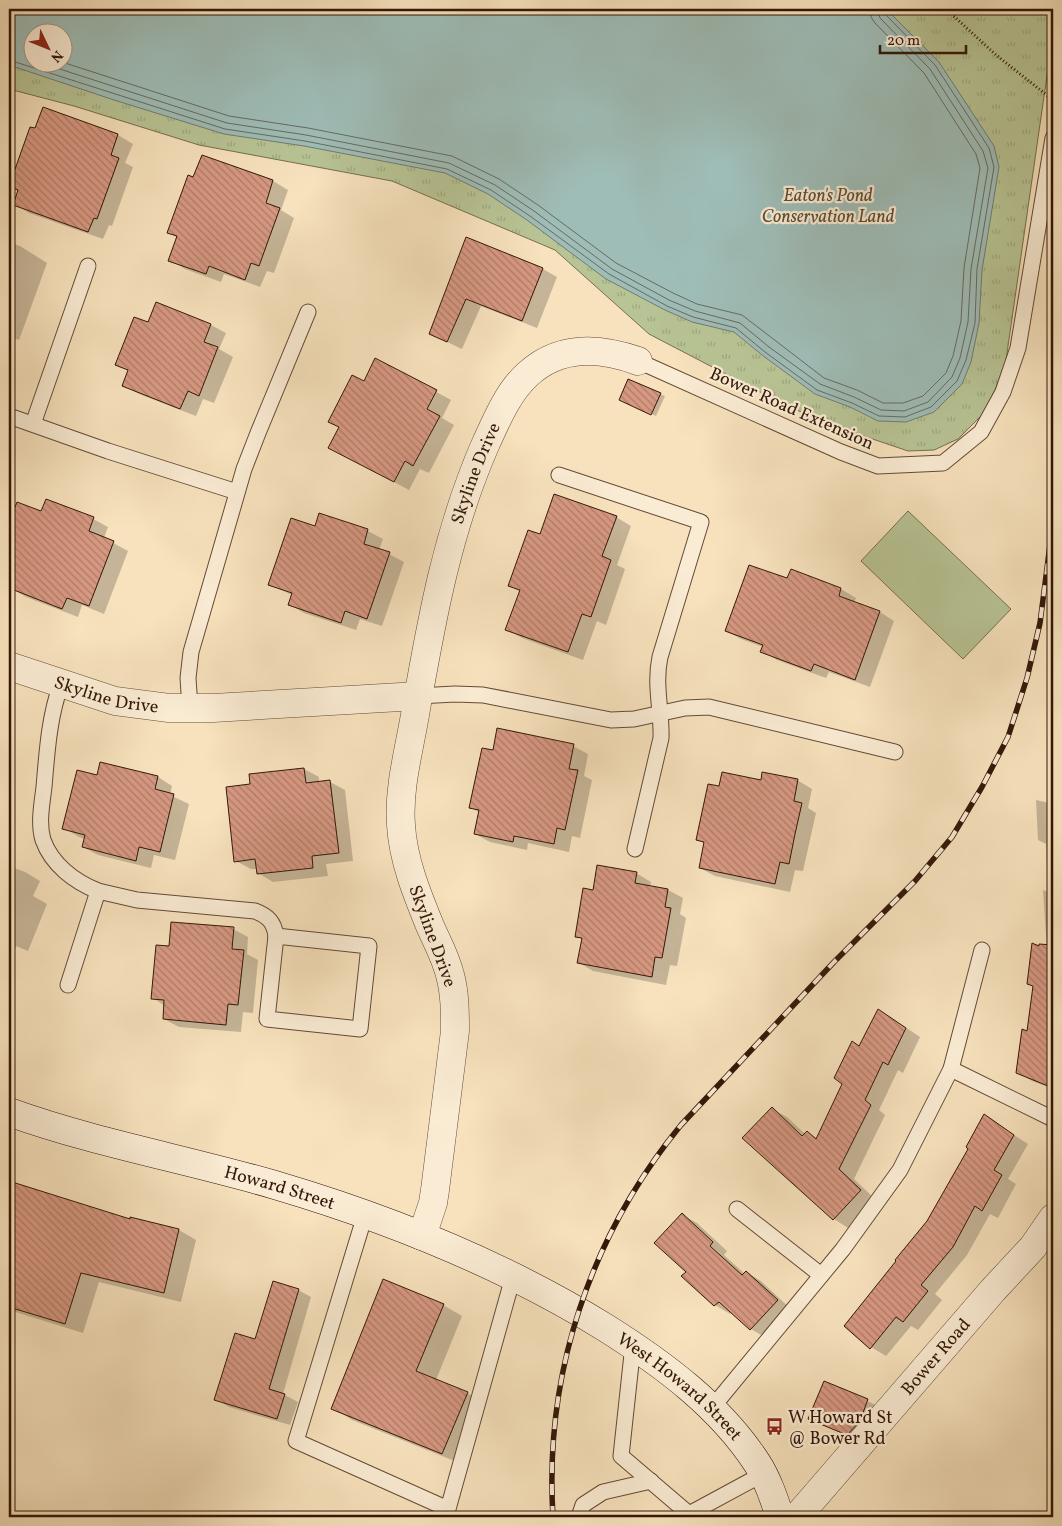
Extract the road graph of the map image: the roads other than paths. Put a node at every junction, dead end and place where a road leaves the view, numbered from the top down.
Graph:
1 (1053, 138) edge
2 (88, 266) dead end
3 (308, 312) dead end
4 (638, 361) joint
5 (9, 416) edge
6 (33, 424) junction
7 (559, 475) dead end
8 (237, 492) junction
9 (9, 666) edge
10 (61, 684) junction
11 (418, 696) junction
12 (190, 708) junction
13 (660, 713) junction
14 (895, 752) dead end
15 (635, 849) dead end
16 (98, 891) junction
17 (276, 936) junction
18 (982, 950) dead end
19 (68, 985) dead end
20 (951, 1069) junction
21 (9, 1112) edge
22 (1053, 1120) edge
23 (737, 1208) dead end
24 (365, 1215) junction
25 (1053, 1218) edge
26 (422, 1236) junction
27 (821, 1275) junction
28 (513, 1277) junction
29 (542, 1292) joint
30 (633, 1345) junction
31 (711, 1408) junction
32 (763, 1474) junction
33 (651, 1481) junction
34 (689, 1516) edge
35 (579, 1517) edge
36 (780, 1517) edge
37 (797, 1517) edge

1 - 4 lane, Bower Road Extension
2 - 6 lane
3 - 8 lane
4 - 11 street, Skyline Drive
5 - 6 lane
6 - 8 lane
7 - 13 lane
8 - 12 lane
9 - 10 street, Skyline Drive
10 - 12 street, Skyline Drive
10 - 16 lane
11 - 12 street, Skyline Drive
11 - 13 lane
11 - 26 street, Skyline Drive
13 - 14 lane
13 - 15 lane
16 - 17 lane
16 - 19 lane
17 - 17 lane
18 - 20 lane
20 - 22 lane
20 - 27 lane
21 - 24 street, Howard Street
23 - 27 lane
24 - 26 street, Howard Street
24 - 28 lane
25 - 37 street, Bower Road
26 - 28 street, Howard Street
27 - 31 lane
28 - 29 street, Howard Street
29 - 30 street, West Howard Street
30 - 31 street, West Howard Street
30 - 33 lane
31 - 32 street, West Howard Street
32 - 34 lane
32 - 36 street, West Howard Street
33 - 34 lane
33 - 35 lane

